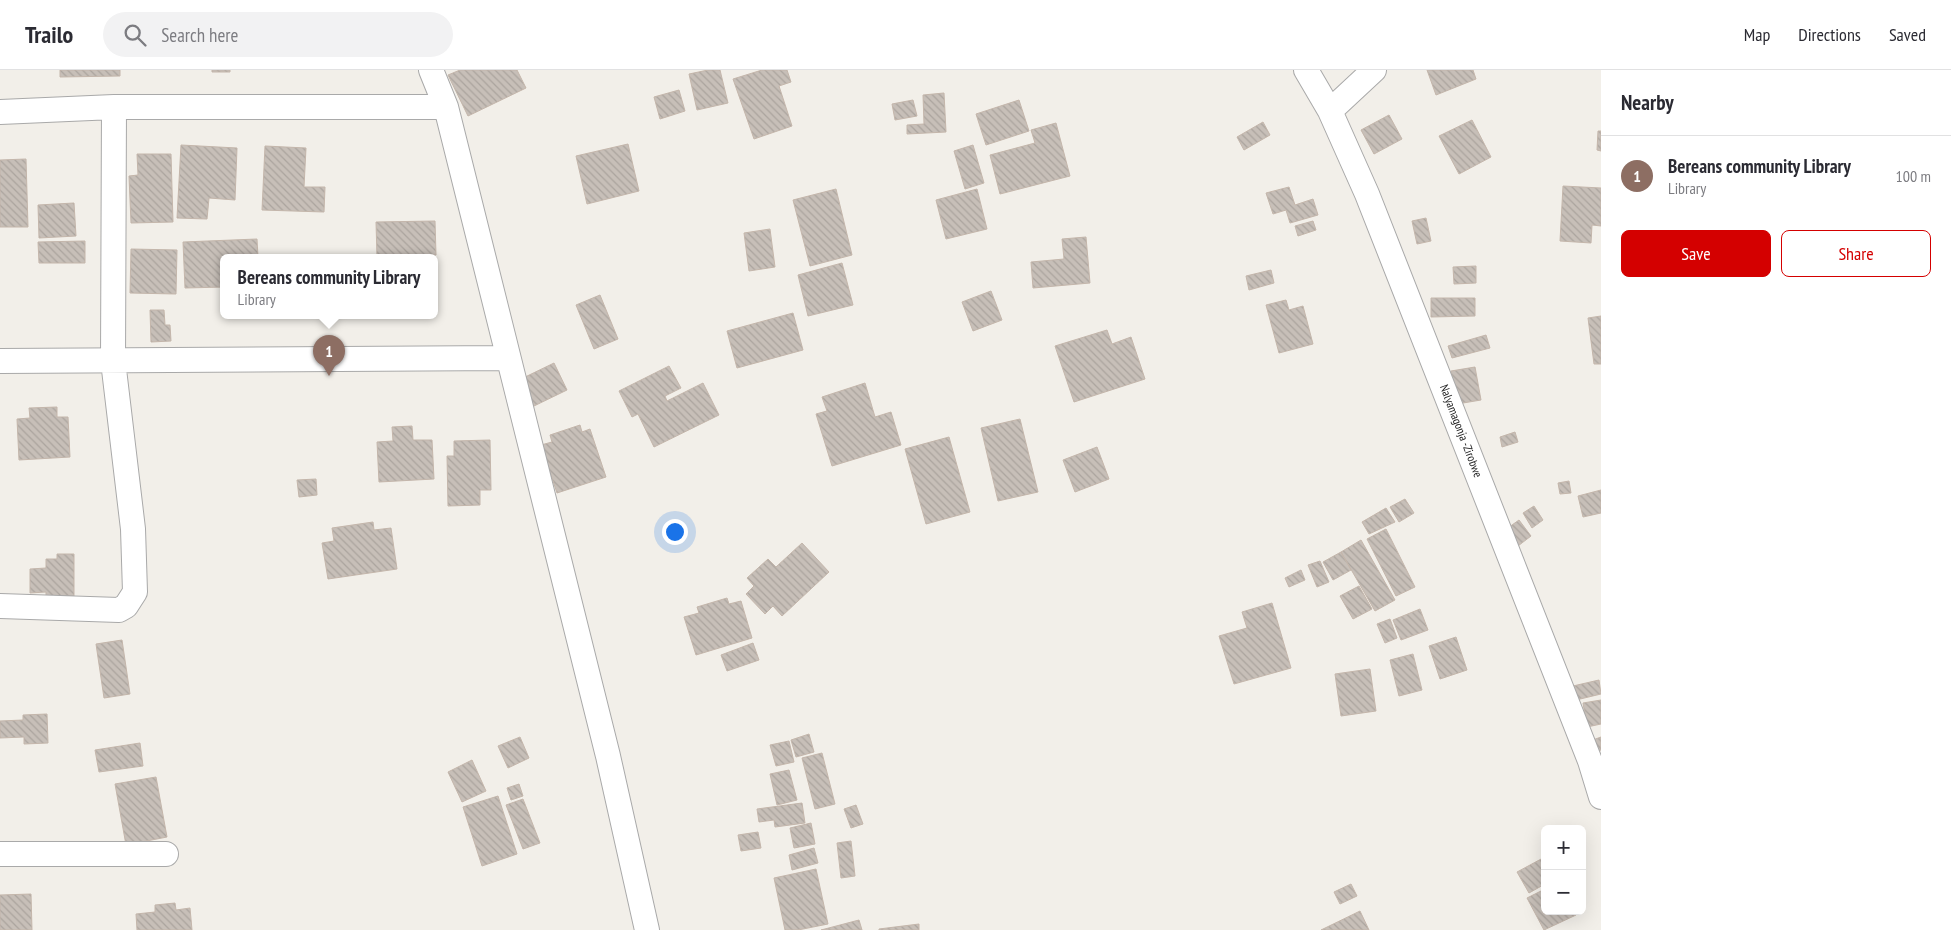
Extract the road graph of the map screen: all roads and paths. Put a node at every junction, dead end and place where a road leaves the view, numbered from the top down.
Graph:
1 (431, 70) edge
2 (1306, 70) edge
3 (1374, 70) edge
4 (114, 107) junction
5 (446, 107) junction
6 (0, 112) edge
7 (1330, 112) junction
8 (507, 358) junction
9 (0, 361) edge
10 (113, 361) junction
11 (0, 606) edge
12 (1601, 797) edge
13 (0, 854) edge
14 (166, 854) dead end
15 (647, 930) edge

1 - 5 street
2 - 7 street, Nalyamagonja -Zirobwe
3 - 7 street
4 - 5 street
4 - 6 street
4 - 10 street
5 - 8 street
7 - 12 street, Nalyamagonja -Zirobwe
8 - 10 street
8 - 15 street
9 - 10 street
10 - 11 street
13 - 14 street

